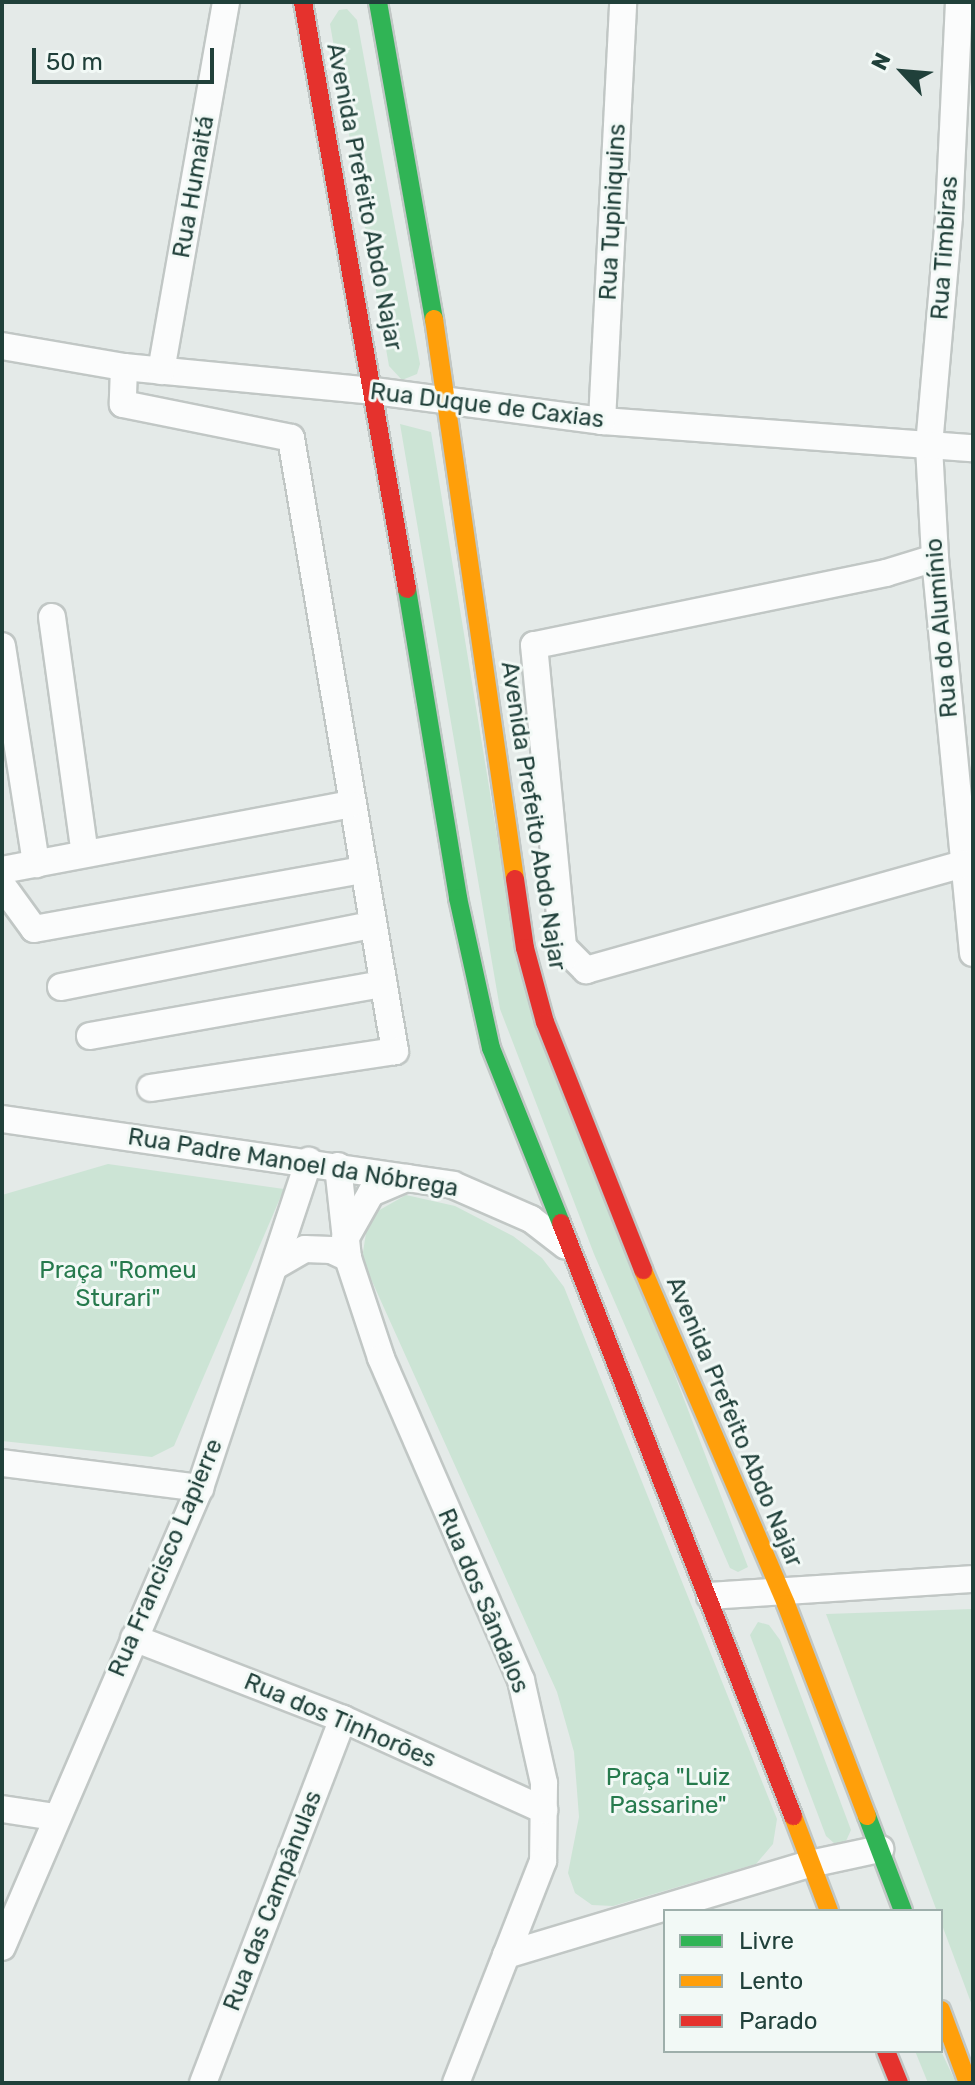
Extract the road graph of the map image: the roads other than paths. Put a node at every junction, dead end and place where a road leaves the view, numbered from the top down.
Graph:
1 (226, 2) edge
2 (378, 2) edge
3 (623, 2) edge
4 (959, 2) edge
5 (304, 3) edge
6 (2, 346) edge
7 (124, 367) junction
8 (161, 371) junction
9 (375, 391) junction
10 (448, 400) junction
11 (602, 421) junction
12 (929, 446) junction
13 (973, 448) edge
14 (935, 558) junction
15 (52, 617) dead end
16 (5, 639) edge
17 (350, 804) junction
18 (85, 854) junction
19 (36, 864) junction
20 (964, 864) junction
21 (2, 870) edge
22 (361, 870) junction
23 (2, 885) edge
24 (371, 925) junction
25 (973, 953) edge
26 (383, 984) junction
27 (61, 987) dead end
28 (90, 1036) dead end
29 (151, 1088) dead end
30 (2, 1119) edge
31 (309, 1161) junction
32 (338, 1166) junction
33 (412, 1177) junction
34 (569, 1248) junction
35 (346, 1249) junction
36 (277, 1265) junction
37 (2, 1463) edge
38 (200, 1488) junction
39 (973, 1579) edge
40 (780, 1590) junction
41 (710, 1596) junction
42 (134, 1638) junction
43 (343, 1719) junction
44 (2, 1809) edge
45 (544, 1810) junction
46 (55, 1817) junction
47 (880, 1849) junction
48 (810, 1864) junction
49 (828, 1909) edge
50 (902, 1909) edge
51 (2, 1947) edge
52 (506, 1955) junction
53 (943, 2015) edge
54 (887, 2053) edge
55 (203, 2083) edge
56 (456, 2083) edge
57 (899, 2083) edge
58 (968, 2083) edge

1 - 8 street, Rua Humaitá
2 - 10 main road, Avenida Prefeito Abdo Najar
3 - 11 street, Rua Tupiniquins
4 - 12 street, Rua Timbiras
5 - 9 main road, Avenida Prefeito Abdo Najar
6 - 7 street, Rua Duque de Caxias
7 - 8 street, Rua Duque de Caxias
7 - 17 street
8 - 9 street, Rua Duque de Caxias
9 - 10 street, Rua Duque de Caxias
9 - 34 main road, Avenida Prefeito Abdo Najar
10 - 11 street, Rua Duque de Caxias
10 - 40 main road, Avenida Prefeito Abdo Najar
11 - 12 street, Rua Duque de Caxias
12 - 13 street, Rua Duque de Caxias
12 - 14 street, Rua do Alumínio
14 - 20 street, Rua do Alumínio
14 - 20 street
15 - 18 street
16 - 19 street
17 - 18 street
17 - 22 street
18 - 19 street
19 - 21 street
20 - 25 street, Rua do Alumínio
22 - 23 street
22 - 24 street
24 - 26 street
24 - 27 street
26 - 28 street
26 - 29 street
30 - 31 street, Rua Padre Manoel da Nóbrega
31 - 32 street, Rua Padre Manoel da Nóbrega
31 - 36 street, Rua Francisco Lapierre
32 - 33 street, Rua Padre Manoel da Nóbrega
32 - 35 street, Rua dos Sândalos
33 - 34 street, Rua Padre Manoel da Nóbrega
33 - 35 street
34 - 41 main road, Avenida Prefeito Abdo Najar
35 - 36 street
35 - 45 street, Rua dos Sândalos
36 - 38 street, Rua Francisco Lapierre
37 - 38 street
38 - 42 street, Rua Francisco Lapierre
39 - 40 street
40 - 41 street
40 - 47 main road, Avenida Prefeito Abdo Najar
41 - 48 main road, Avenida Prefeito Abdo Najar
42 - 43 street, Rua dos Tinhorões
42 - 46 street, Rua Francisco Lapierre
43 - 45 street, Rua dos Tinhorões
43 - 55 street, Rua das Campânulas
44 - 46 street
45 - 52 street, Rua dos Sândalos
46 - 51 street, Rua Francisco Lapierre
47 - 48 street
47 - 50 main road, Avenida Prefeito Abdo Najar
48 - 49 main road, Avenida Prefeito Abdo Najar
48 - 52 street
52 - 56 street, Rua dos Sândalos
53 - 58 main road
54 - 57 main road

